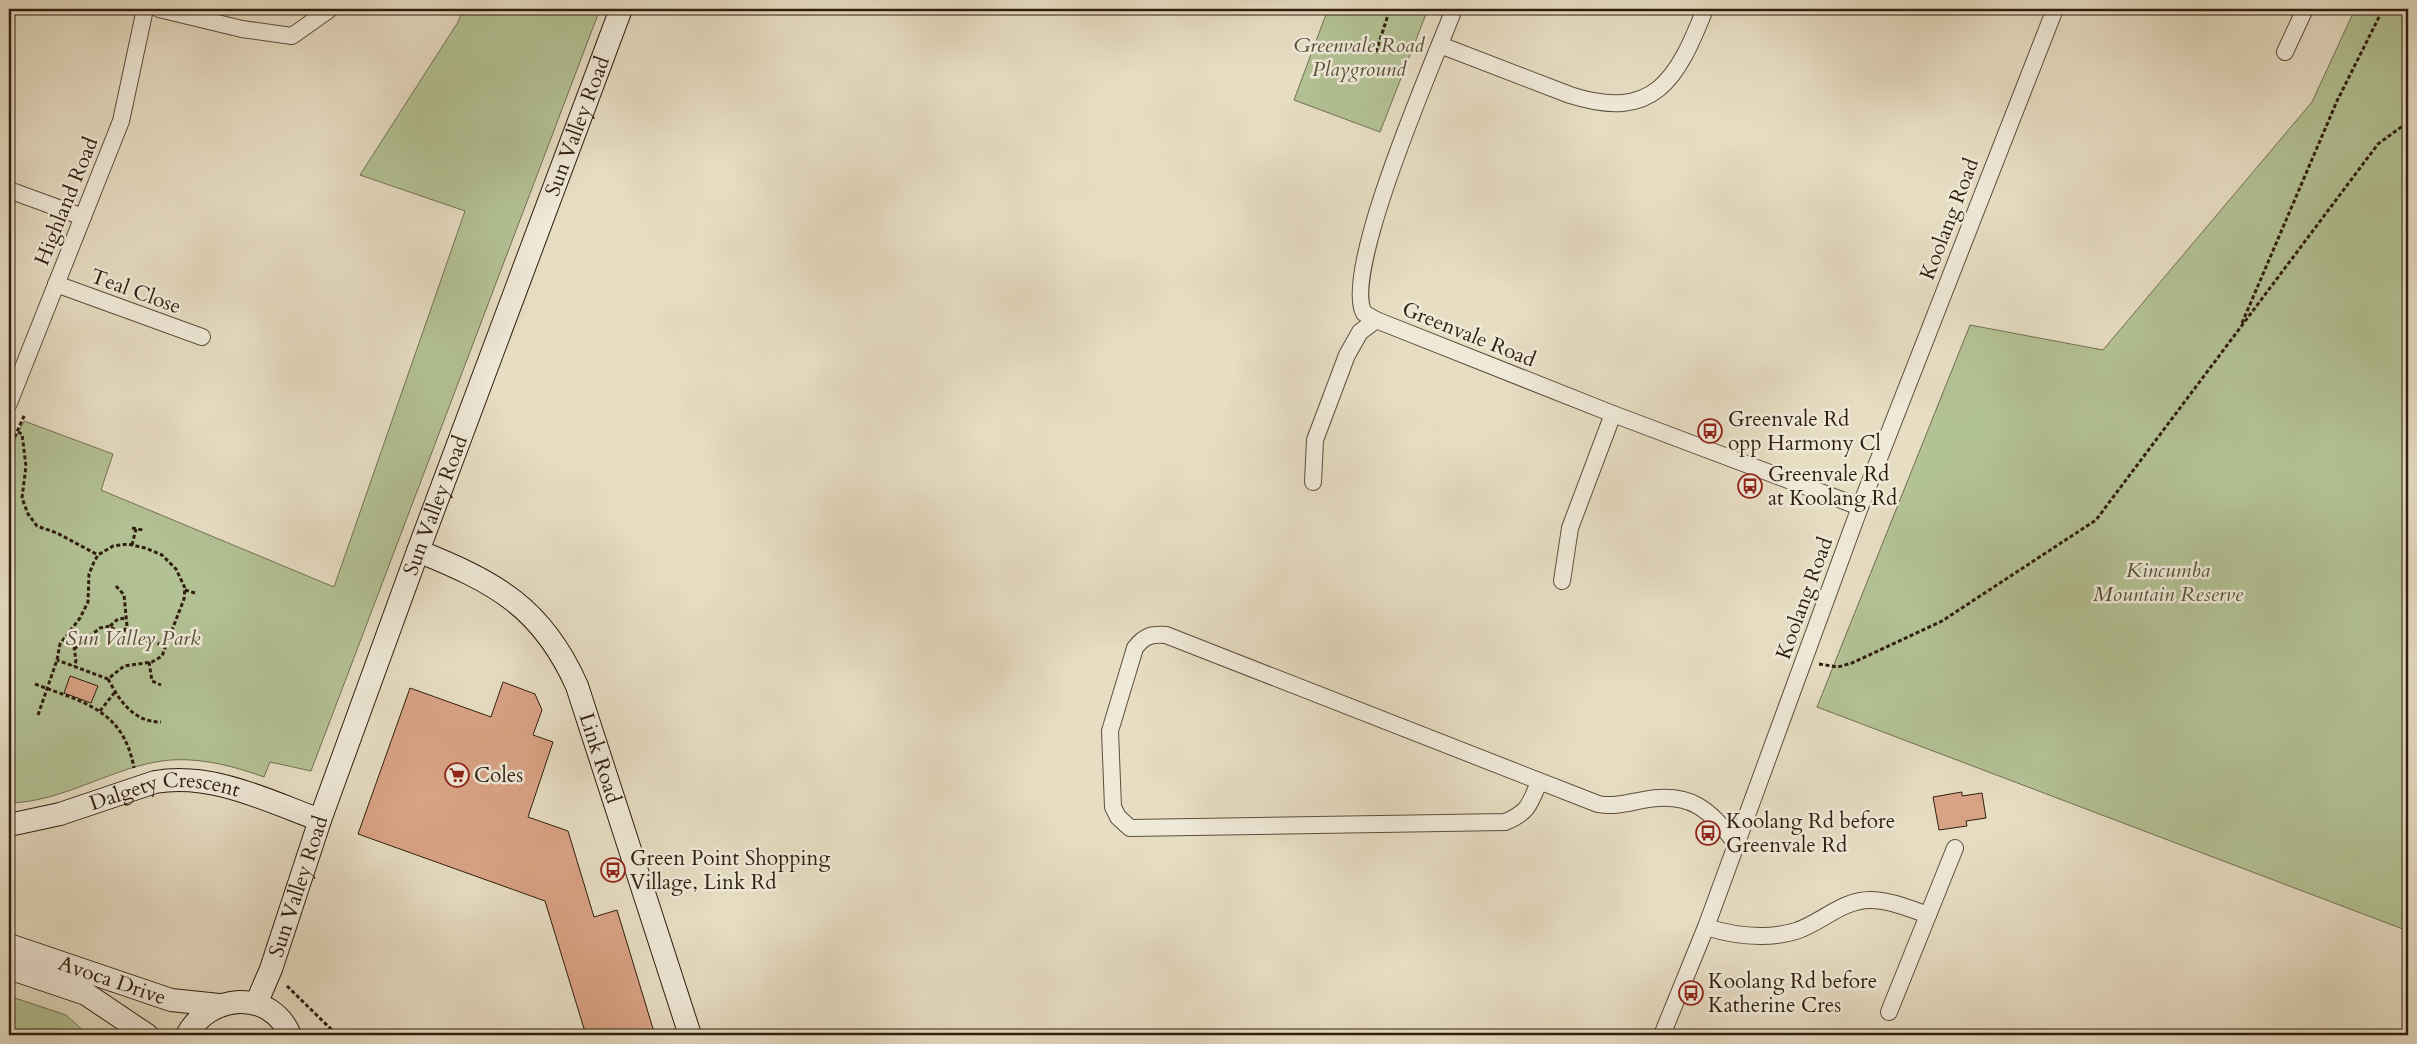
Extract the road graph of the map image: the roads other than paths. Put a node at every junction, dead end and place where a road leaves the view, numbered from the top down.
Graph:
1 (145, 9) edge
2 (160, 9) edge
3 (330, 9) edge
4 (622, 9) edge
5 (1454, 9) edge
6 (1705, 9) edge
7 (2054, 9) edge
8 (2305, 9) edge
9 (1440, 45) junction
10 (2285, 52) dead end
11 (9, 190) edge
12 (83, 216) junction
13 (56, 284) junction
14 (1376, 320) junction
15 (202, 337) dead end
16 (9, 403) edge
17 (1613, 414) junction
18 (1313, 482) dead end
19 (1860, 507) junction
20 (418, 551) junction
21 (1562, 581) dead end
22 (1539, 782) junction
23 (320, 820) junction
24 (9, 825) edge
25 (1736, 845) junction
26 (1955, 848) dead end
27 (1928, 915) junction
28 (1706, 927) junction
29 (9, 945) edge
30 (9, 968) edge
31 (256, 1004) junction
32 (219, 1005) junction
33 (1889, 1012) dead end
34 (147, 1035) edge
35 (187, 1035) edge
36 (290, 1035) edge
37 (690, 1035) edge
38 (1662, 1035) edge

1 - 12 street, Highland Road
2 - 3 street
4 - 20 street, Sun Valley Road
5 - 9 street, Greenvale Road
6 - 9 street
7 - 19 street, Koolang Road
8 - 10 street
9 - 14 street, Greenvale Road
11 - 12 street
12 - 13 street, Highland Road
13 - 15 street, Teal Close
13 - 16 street, Highland Road
14 - 17 street, Greenvale Road
14 - 18 street
17 - 19 street, Greenvale Road
17 - 21 street
19 - 25 street, Koolang Road
20 - 23 street, Sun Valley Road
20 - 37 street, Link Road
22 - 22 street
22 - 25 street
23 - 24 street, Dalgety Crescent
23 - 31 street, Sun Valley Road
25 - 28 street, Koolang Road
26 - 27 street
27 - 28 street
27 - 33 street
28 - 38 street, Koolang Road
29 - 32 street, Avoca Drive
30 - 34 street, Avoca Drive
31 - 32 street
31 - 36 street
32 - 35 street

